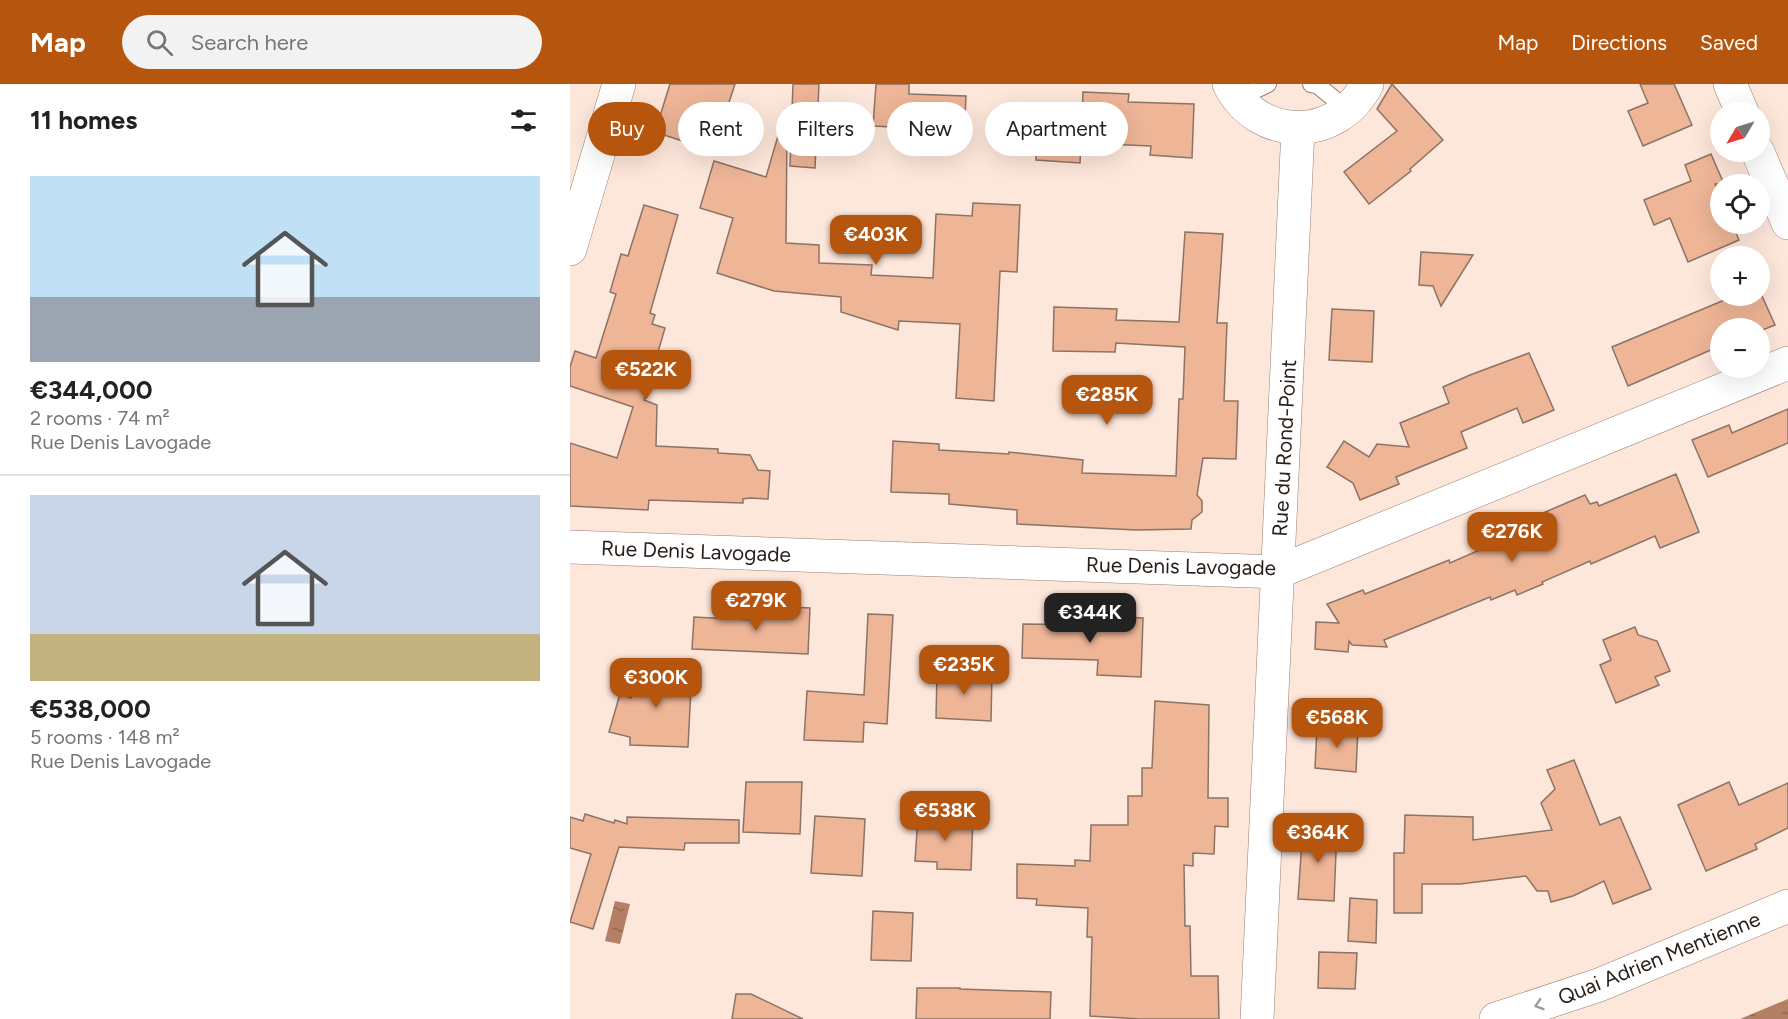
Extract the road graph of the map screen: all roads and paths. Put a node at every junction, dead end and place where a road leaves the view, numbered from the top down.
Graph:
1 (620, 84) edge
2 (1268, 84) edge
3 (1311, 84) edge
4 (1367, 84) edge
5 (1730, 84) edge
6 (1238, 89) edge
7 (1338, 102) dead end
8 (1738, 102) edge
9 (1298, 128) junction
10 (1762, 162) edge
11 (1788, 223) edge
12 (570, 249) edge
13 (1788, 363) edge
14 (570, 547) edge
15 (1278, 572) junction
16 (1788, 906) edge
17 (1257, 1019) edge
18 (1496, 1019) edge

1 - 12 street
2 - 6 lane
3 - 7 lane
4 - 9 street
5 - 8 street
6 - 9 street
9 - 15 street, Rue du Rond-Point
10 - 11 street
13 - 15 street, Rue Denis Lavogade
14 - 15 street, Rue Denis Lavogade
15 - 17 street, Rue du Rond-Point
16 -> 18 street, Quai Adrien Mentienne

